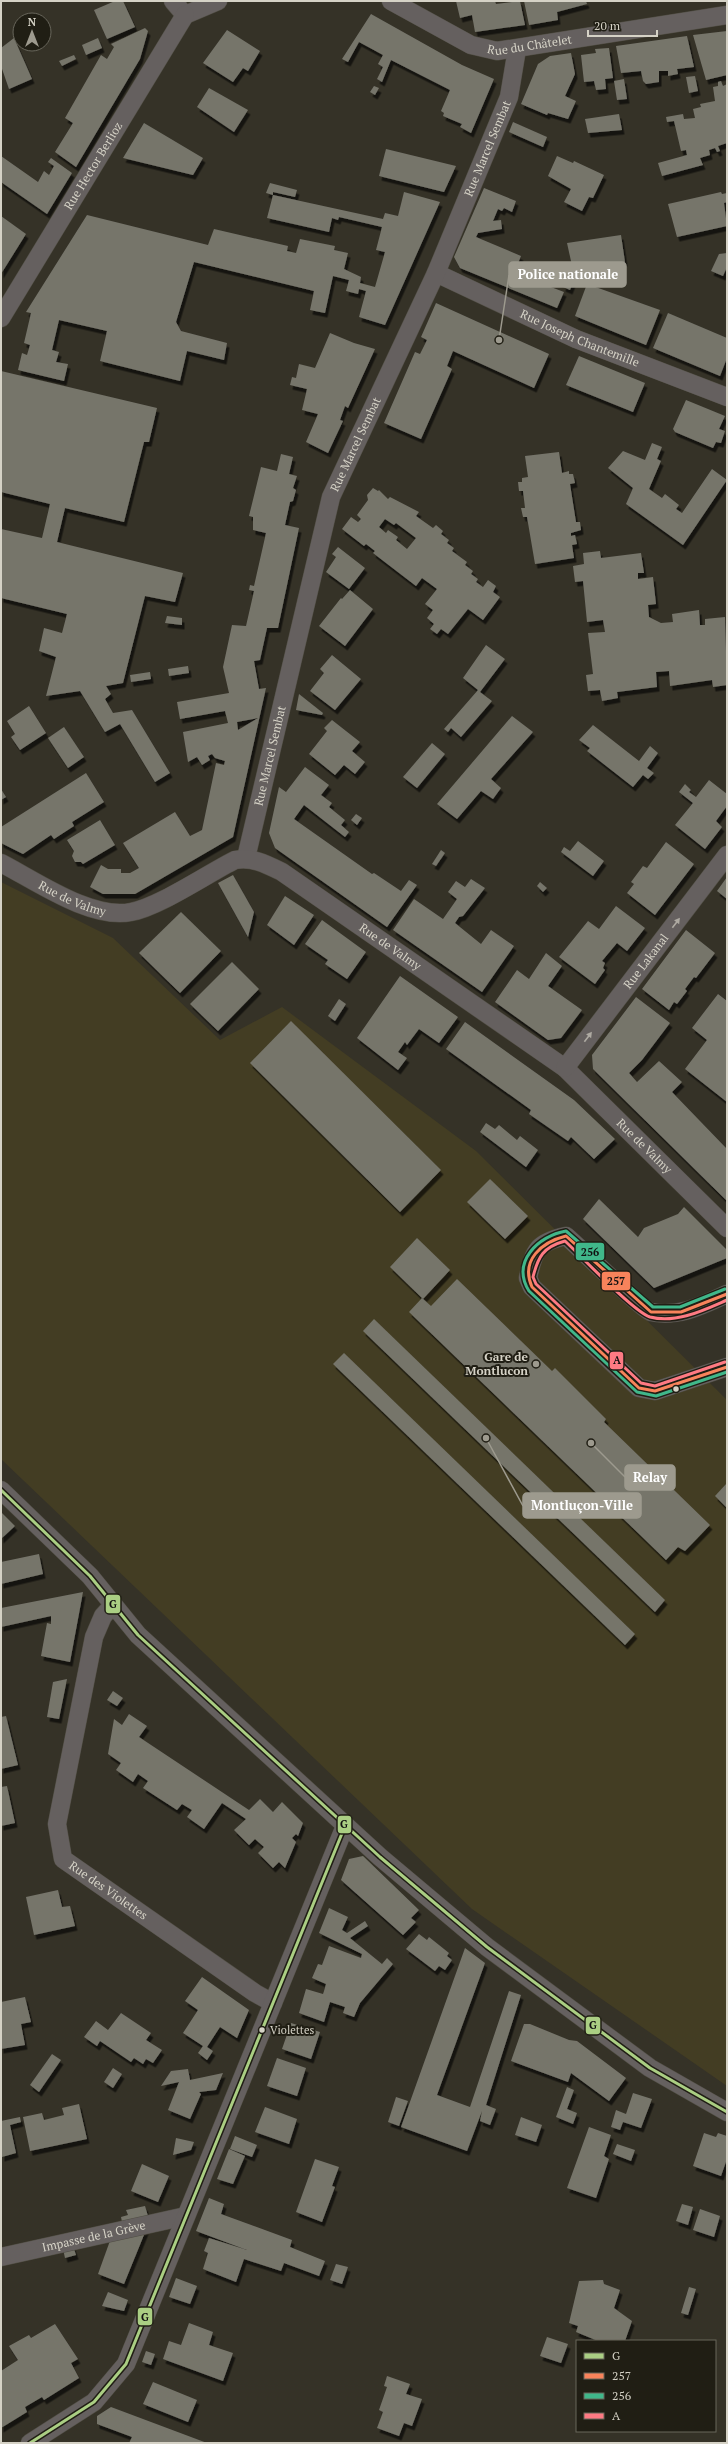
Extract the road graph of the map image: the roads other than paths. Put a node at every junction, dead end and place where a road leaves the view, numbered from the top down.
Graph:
1 (173, 1) edge
2 (218, 1) edge
3 (391, 1) edge
4 (185, 15) junction
5 (727, 15) edge
6 (517, 49) junction
7 (436, 273) junction
8 (1, 318) edge
9 (727, 397) edge
10 (727, 855) edge
11 (246, 858) junction
12 (1, 863) edge
13 (565, 1068) junction
14 (727, 1228) edge
15 (727, 1294) edge
16 (727, 1367) edge
17 (1, 1490) edge
18 (114, 1606) junction
19 (345, 1826) junction
20 (273, 2003) junction
21 (727, 2112) edge
22 (186, 2216) junction
23 (1, 2257) edge
24 (30, 2443) edge

1 - 4 street
2 - 4 street
3 - 6 street, Rue du Châtelet
4 - 8 street, Rue Hector Berlioz
5 - 6 street, Rue du Châtelet
6 - 7 street, Rue Marcel Sembat
7 - 9 street, Rue Joseph Chantemille
7 - 11 street, Rue Marcel Sembat
13 -> 10 street, Rue Lakanal
11 - 12 street, Rue de Valmy
11 - 13 street, Rue de Valmy
13 - 14 street, Rue de Valmy
15 - 16 street
17 - 18 street
18 - 19 street
18 - 20 street, Rue des Violettes
19 - 20 street
19 - 21 street
20 - 22 street
22 - 23 street, Impasse de la Grève
22 - 24 street

